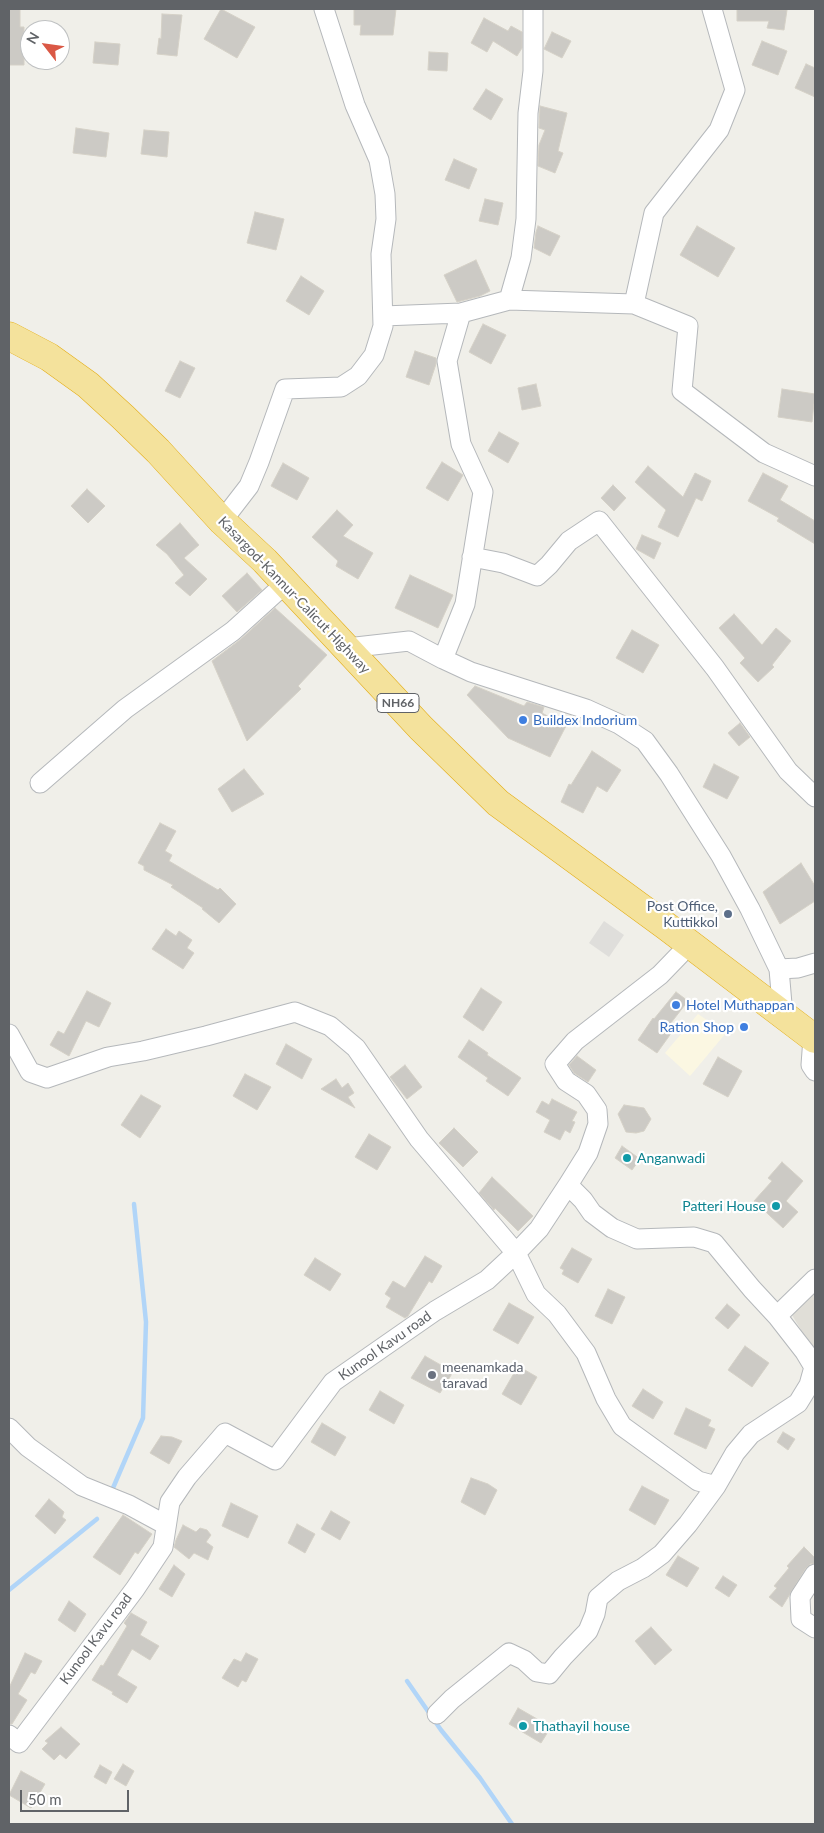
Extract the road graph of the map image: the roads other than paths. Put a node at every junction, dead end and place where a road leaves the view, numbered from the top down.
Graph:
1 (324, 9) edge
2 (533, 9) edge
3 (712, 9) edge
4 (509, 300) junction
5 (634, 304) junction
6 (461, 313) junction
7 (383, 316) junction
8 (9, 336) edge
9 (815, 476) edge
10 (222, 521) junction
11 (472, 557) junction
12 (286, 583) junction
13 (347, 648) junction
14 (443, 659) junction
15 (40, 783) dead end
16 (815, 797) edge
17 (689, 945) junction
18 (815, 963) edge
19 (779, 970) junction
20 (783, 1016) junction
21 (9, 1034) edge
22 (814, 1038) edge
23 (815, 1070) edge
24 (568, 1185) junction
25 (516, 1253) junction
26 (815, 1279) edge
27 (777, 1316) junction
28 (9, 1428) edge
29 (716, 1486) junction
30 (166, 1525) junction
31 (815, 1574) edge
32 (815, 1628) edge
33 (437, 1714) dead end
34 (9, 1734) edge

1 - 7 street
2 - 4 street
3 - 5 street
4 - 5 street
4 - 6 street
5 - 9 street
6 - 7 street
6 - 11 street
7 - 10 street
8 - 10 highway, Kasargod-Kannur-Calicut Highway / NH66
10 - 12 highway, Kasargod-Kannur-Calicut Highway / NH66
11 - 14 street
11 - 16 street
12 - 13 highway, Kasargod-Kannur-Calicut Highway / NH66
12 - 15 street
13 - 14 street
13 - 17 highway, Kasargod-Kannur-Calicut Highway / NH66
14 - 19 street
17 - 20 highway, Kasargod-Kannur-Calicut Highway / NH66
17 - 24 street, Kunool Kavu road
18 - 19 street
19 - 20 street
20 - 22 highway, Kasargod-Kannur-Calicut Highway / NH66
21 - 25 street
22 - 23 street
24 - 25 street, Kunool Kavu road
24 - 27 street
25 - 29 street
25 - 30 street, Kunool Kavu road
26 - 27 street
27 - 29 street
28 - 30 street
29 - 33 street
30 - 34 street, Kunool Kavu road
31 - 32 street

